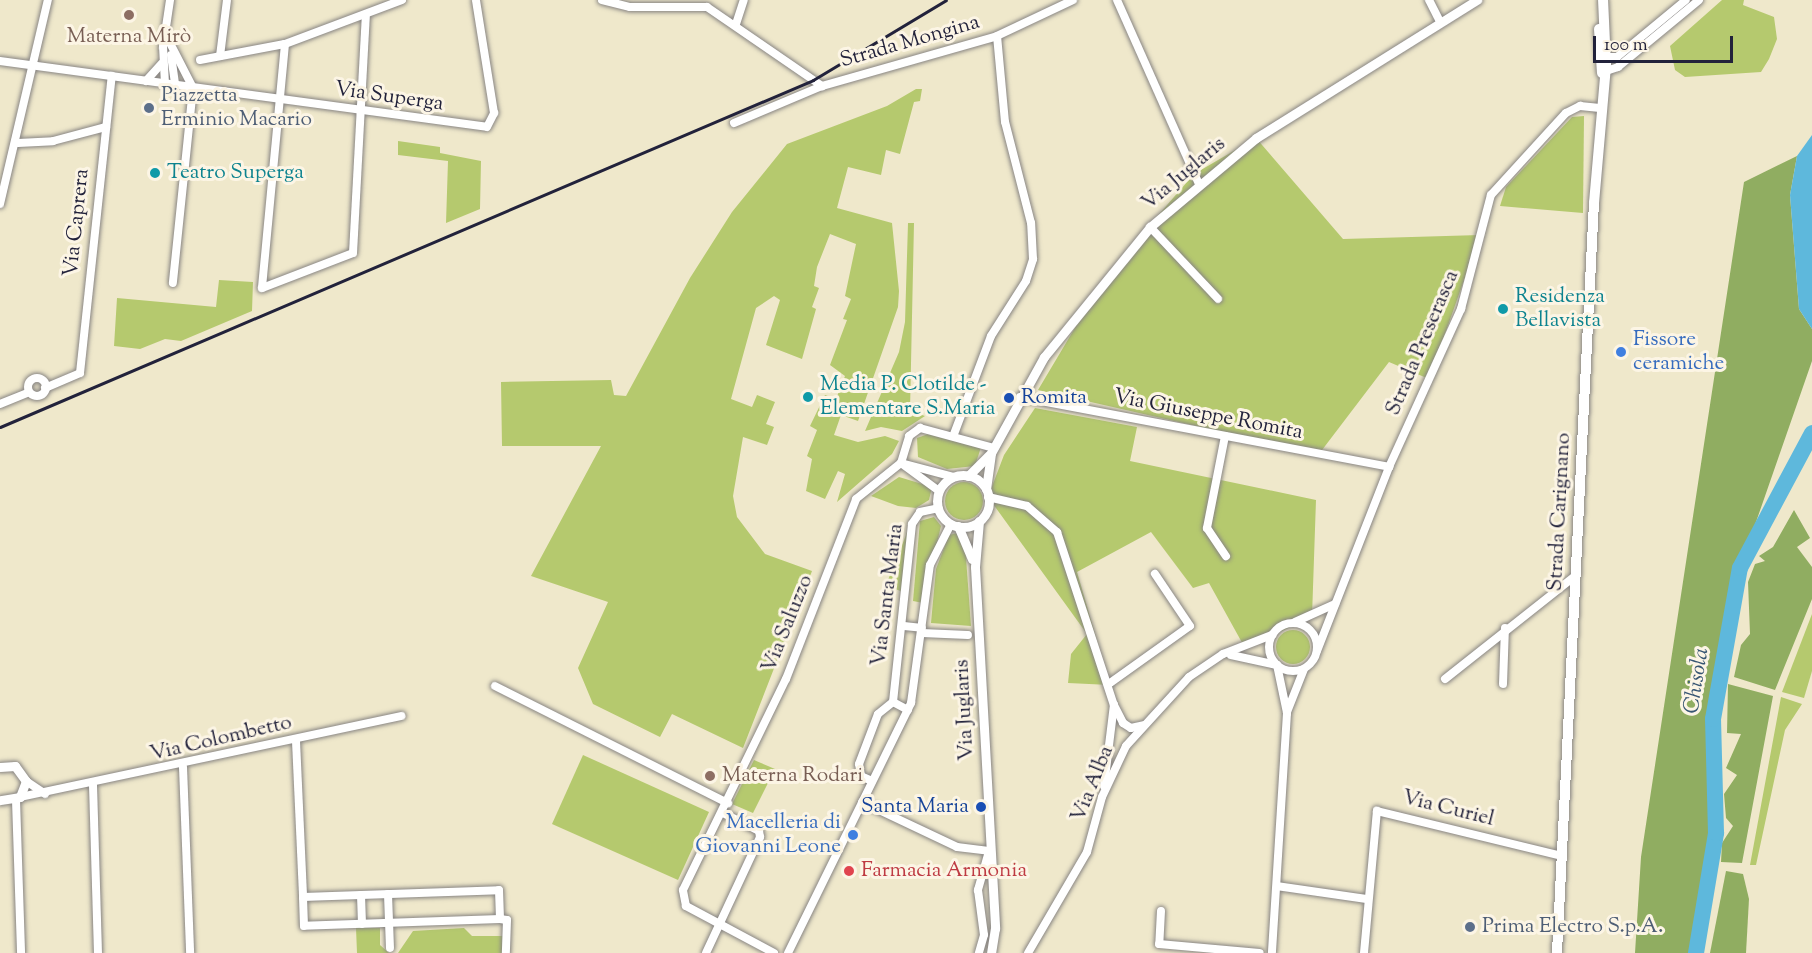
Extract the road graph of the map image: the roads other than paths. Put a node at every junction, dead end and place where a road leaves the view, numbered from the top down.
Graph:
1 (48, 0) edge
2 (170, 0) edge
3 (227, 0) edge
4 (402, 0) edge
5 (476, 0) edge
6 (602, 0) edge
7 (744, 0) edge
8 (1072, 0) edge
9 (1117, 0) edge
10 (1429, 0) edge
11 (1477, 0) edge
12 (1686, 0) edge
13 (1699, 0) edge
14 (1603, 1) edge
15 (169, 15) junction
16 (366, 16) junction
17 (1440, 22) junction
18 (736, 24) junction
19 (997, 36) junction
20 (170, 43) junction
21 (285, 44) junction
22 (220, 56) junction
23 (1606, 57) junction
24 (163, 60) junction
25 (200, 60) dead end
26 (0, 61) edge
27 (33, 66) junction
28 (1602, 73) junction
29 (112, 76) junction
30 (146, 81) junction
31 (165, 84) junction
32 (175, 86) junction
33 (822, 86) junction
34 (193, 88) junction
35 (281, 100) junction
36 (1600, 108) junction
37 (361, 110) junction
38 (734, 123) dead end
39 (106, 127) junction
40 (18, 143) junction
41 (1198, 182) junction
42 (0, 204) edge
43 (1150, 226) junction
44 (173, 283) dead end
45 (1218, 299) dead end
46 (45, 388) junction
47 (29, 392) junction
48 (1020, 397) junction
49 (0, 404) edge
50 (954, 434) junction
51 (1225, 436) junction
52 (992, 451) junction
53 (901, 463) junction
54 (1389, 467) junction
55 (968, 476) junction
56 (954, 477) junction
57 (939, 491) junction
58 (987, 493) junction
59 (939, 508) junction
60 (979, 521) junction
61 (954, 525) junction
62 (1226, 556) dead end
63 (975, 567) junction
64 (1155, 574) dead end
65 (1576, 575) junction
66 (1335, 604) junction
67 (1295, 623) junction
68 (904, 626) junction
69 (1505, 628) junction
70 (922, 630) junction
71 (968, 635) dead end
72 (1272, 635) junction
73 (1317, 651) junction
74 (1223, 654) junction
75 (1277, 665) junction
76 (1304, 669) junction
77 (1445, 679) dead end
78 (1110, 683) junction
79 (1503, 684) dead end
80 (495, 686) dead end
81 (893, 702) junction
82 (1114, 705) junction
83 (908, 710) junction
84 (1287, 713) junction
85 (402, 716) dead end
86 (1144, 725) junction
87 (1110, 735) junction
88 (296, 741) junction
89 (1126, 746) junction
90 (0, 766) edge
91 (183, 767) junction
92 (26, 781) junction
93 (872, 782) junction
94 (93, 785) junction
95 (46, 794) junction
96 (1102, 797) junction
97 (18, 798) junction
98 (0, 800) edge
99 (862, 802) junction
100 (728, 803) junction
101 (723, 813) junction
102 (989, 851) junction
103 (1561, 855) junction
104 (1276, 886) junction
105 (388, 894) junction
106 (361, 895) junction
107 (303, 897) junction
108 (1366, 899) junction
109 (1161, 910) dead end
110 (500, 919) junction
111 (389, 923) junction
112 (362, 924) junction
113 (721, 924) junction
114 (390, 948) dead end
115 (21, 953) edge
116 (98, 953) edge
117 (190, 953) edge
118 (506, 953) edge
119 (706, 953) edge
120 (774, 953) edge
121 (788, 953) edge
122 (979, 953) edge
123 (991, 953) edge
124 (1028, 953) edge
125 (1260, 953) edge
126 (1272, 953) edge
127 (1364, 953) edge
128 (1557, 953) edge

1 - 27 street
2 - 15 street
3 - 22 street
4 - 16 street
5 - 37 street, Via Superga
6 - 18 street, Strada Mongina
7 - 18 street
8 - 19 street, Strada Mongina
9 - 41 street
10 - 17 street
11 - 17 street, Via Juglaris
12 - 23 street
13 - 28 street
14 - 23 main road, Strada Carignano
14 - 28 main road, Strada Carignano
15 - 20 street
15 - 24 street
16 - 21 street
16 - 37 street
17 - 41 street, Via Juglaris
18 - 33 street, Strada Mongina
19 - 33 street, Strada Mongina
19 - 50 street
20 - 32 street
20 - 34 street
21 - 22 street
21 - 35 street
22 - 25 street
23 - 28 main road, Strada Carignano
24 - 30 street
24 - 31 street
26 - 27 street, Via Superga
27 - 29 street, Via Superga
27 - 40 street
28 - 36 main road, Strada Carignano
29 - 30 street, Via Superga
29 - 39 street, Via Caprera
30 - 31 street, Via Superga
31 - 32 street, Via Superga
32 - 34 street, Via Superga
33 - 38 street, Strada Mongina
34 - 35 street, Via Superga
34 - 44 street
35 - 37 street, Via Superga
35 - 37 street
36 - 54 street, Strada Preserasca
36 - 65 main road, Strada Carignano
39 - 40 street
39 - 46 street, Via Caprera
40 - 42 street
41 - 43 street, Via Juglaris
43 - 45 street
43 - 48 street, Via Juglaris
46 - 47 street
46 - 47 street
47 - 49 street
48 - 51 street, Via Giuseppe Romita
48 - 52 street, Via Juglaris
50 - 52 street
50 - 53 street
51 - 54 street, Via Giuseppe Romita
51 - 62 street
52 - 55 street, Via Juglaris
52 - 58 street, Via Juglaris
53 - 56 street
53 - 57 street
53 - 100 street, Via Saluzzo
54 - 66 street, Strada Preserasca
55 - 56 street
55 - 58 street
56 - 57 street
57 - 59 street
58 - 60 street
58 - 78 street
59 - 61 street
59 - 68 street, Via Santa Maria
60 - 61 street
60 - 63 street, Via Juglaris
61 - 63 street, Via Juglaris
61 - 70 street, Via Santa Maria
63 - 102 street, Via Juglaris
64 - 78 street
65 - 69 street
65 - 103 main road, Strada Carignano
66 - 67 street
66 - 73 street, Strada Preserasca
67 - 72 street
67 - 73 street
68 - 70 street
68 - 81 street, Via Santa Maria
69 - 77 street
69 - 79 street
70 - 71 street
70 - 83 street, Via Santa Maria
72 - 74 street, Via Alba
72 - 75 street
73 - 76 street
74 - 75 street
74 - 86 street, Via Alba
75 - 76 street
75 - 84 street
76 - 84 street
78 - 82 street
80 - 100 street
81 - 83 street
81 - 93 street
82 - 86 street
82 - 87 street
83 - 93 street, Via Santa Maria
84 - 104 street
85 - 88 street, Via Colombetto
86 - 89 street, Via Alba
87 - 89 street
87 - 96 street
88 - 91 street, Via Colombetto
88 - 107 street
89 - 96 street, Via Alba
90 - 92 street
91 - 94 street, Via Colombetto
91 - 117 street
92 - 95 street
92 - 97 street
93 - 99 street, Via Santa Maria
94 - 95 street, Via Colombetto
94 - 116 street
95 - 97 street, Via Colombetto
96 - 124 street, Via Alba
97 - 98 street, Via Colombetto
97 - 115 street
99 - 102 street
99 - 121 street, Via Santa Maria
100 - 101 street, Via Saluzzo
101 - 113 street
101 - 113 street, Via Saluzzo
102 - 122 street, Via Juglaris
102 - 123 street, Via Juglaris
103 - 108 street, Via Curiel
103 - 128 main road, Strada Carignano
104 - 108 street
104 - 126 street
105 - 106 street
105 - 110 street
105 - 111 street
106 - 107 street
106 - 112 street
107 - 112 street
108 - 127 street, Via Curiel
109 - 125 street
110 - 111 street
110 - 118 street
111 - 112 street
111 - 114 street
113 - 119 street
113 - 120 street, Via Saluzzo

